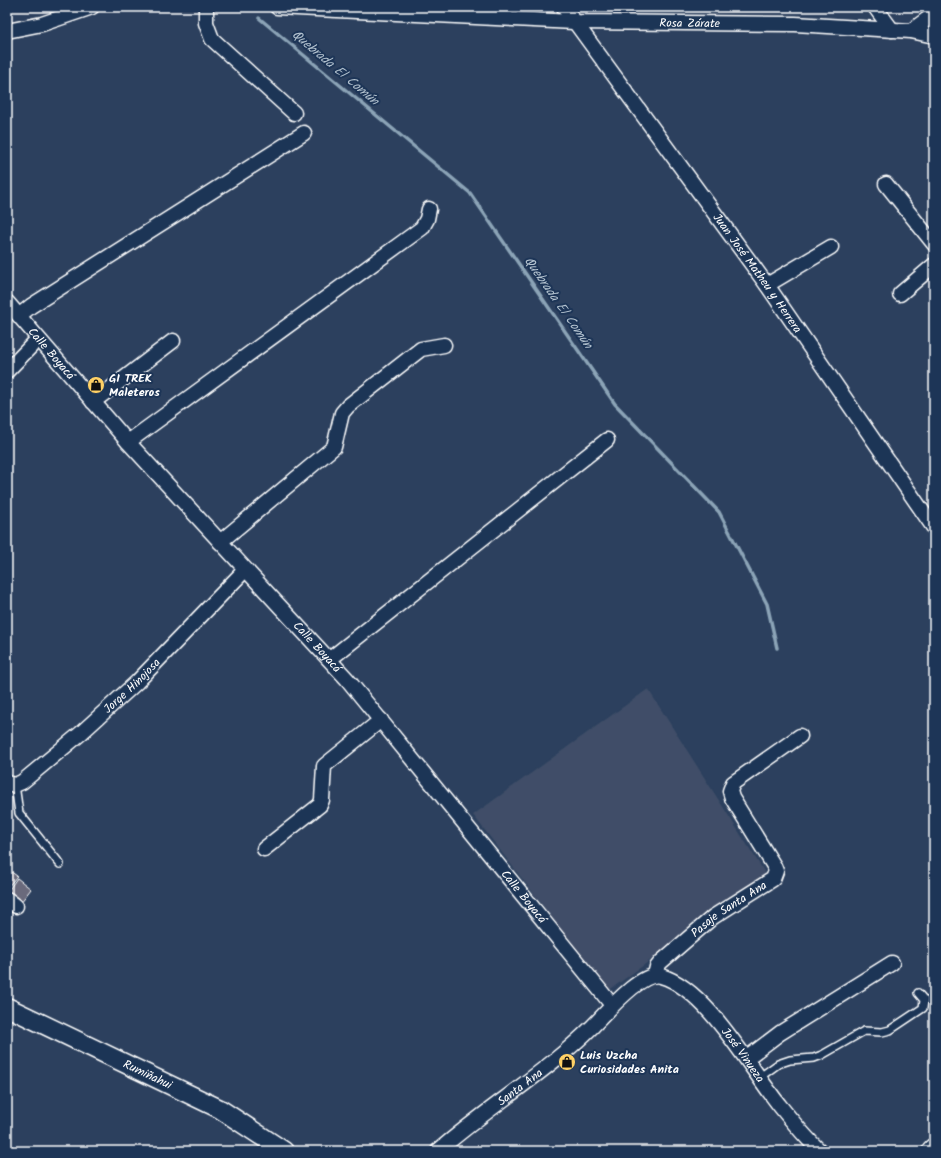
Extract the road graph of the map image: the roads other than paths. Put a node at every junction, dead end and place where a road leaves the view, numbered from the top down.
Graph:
1 (92, 7) edge
2 (206, 7) edge
3 (277, 7) edge
4 (564, 7) edge
5 (875, 7) edge
6 (934, 14) edge
7 (574, 22) junction
8 (892, 30) junction
9 (7, 31) edge
10 (911, 31) junction
11 (934, 36) edge
12 (294, 113) dead end
13 (304, 133) dead end
14 (886, 184) dead end
15 (429, 209) dead end
16 (934, 244) edge
17 (831, 247) dead end
18 (934, 265) edge
19 (767, 285) junction
20 (900, 294) dead end
21 (7, 302) edge
22 (20, 315) junction
23 (38, 339) junction
24 (173, 341) dead end
25 (444, 345) dead end
26 (7, 371) edge
27 (93, 402) junction
28 (607, 440) dead end
29 (128, 442) junction
30 (934, 528) edge
31 (220, 542) junction
32 (245, 570) junction
33 (330, 659) junction
34 (381, 720) junction
35 (800, 736) dead end
36 (11, 784) edge
37 (264, 849) dead end
38 (60, 864) dead end
39 (892, 963) dead end
40 (655, 974) junction
41 (918, 993) dead end
42 (612, 1005) junction
43 (7, 1007) edge
44 (747, 1058) junction
45 (760, 1077) junction
46 (284, 1151) edge
47 (438, 1151) edge
48 (820, 1151) edge

1 - 9 street
2 - 12 street
3 - 7 street, Rosa Zárate
4 - 7 street, Juan José Matheu y Herrera
5 - 8 street
6 - 10 street
7 - 8 street, Rosa Zárate
7 - 19 street, Juan José Matheu y Herrera
8 - 10 street, Rosa Zárate
10 - 11 street, Rosa Zárate
13 - 22 street
14 - 16 street
15 - 29 street
17 - 19 street
18 - 20 street
19 - 30 street, Juan José Matheu y Herrera
21 - 22 street, Calle Boyacá
22 - 23 street, Calle Boyacá
23 - 26 street
23 - 27 street, Calle Boyacá
24 - 27 street
25 - 31 street
27 - 29 street, Calle Boyacá
28 - 33 street
29 - 31 street, Calle Boyacá
31 - 32 street, Calle Boyacá
32 - 33 street, Calle Boyacá
32 - 36 street, Jorge Hinojosa
33 - 34 street, Calle Boyacá
34 - 37 street
34 - 42 street, Calle Boyacá
35 - 40 street, Pasaje Santa Ana
36 - 38 lane
39 - 44 street
40 - 42 street, Santa Ana
40 - 44 street, José Vinueza
41 - 45 lane
42 - 47 street, Santa Ana
43 - 46 street, Rumiñahui
44 - 45 street, José Vinueza
45 - 48 street, José Vinueza

